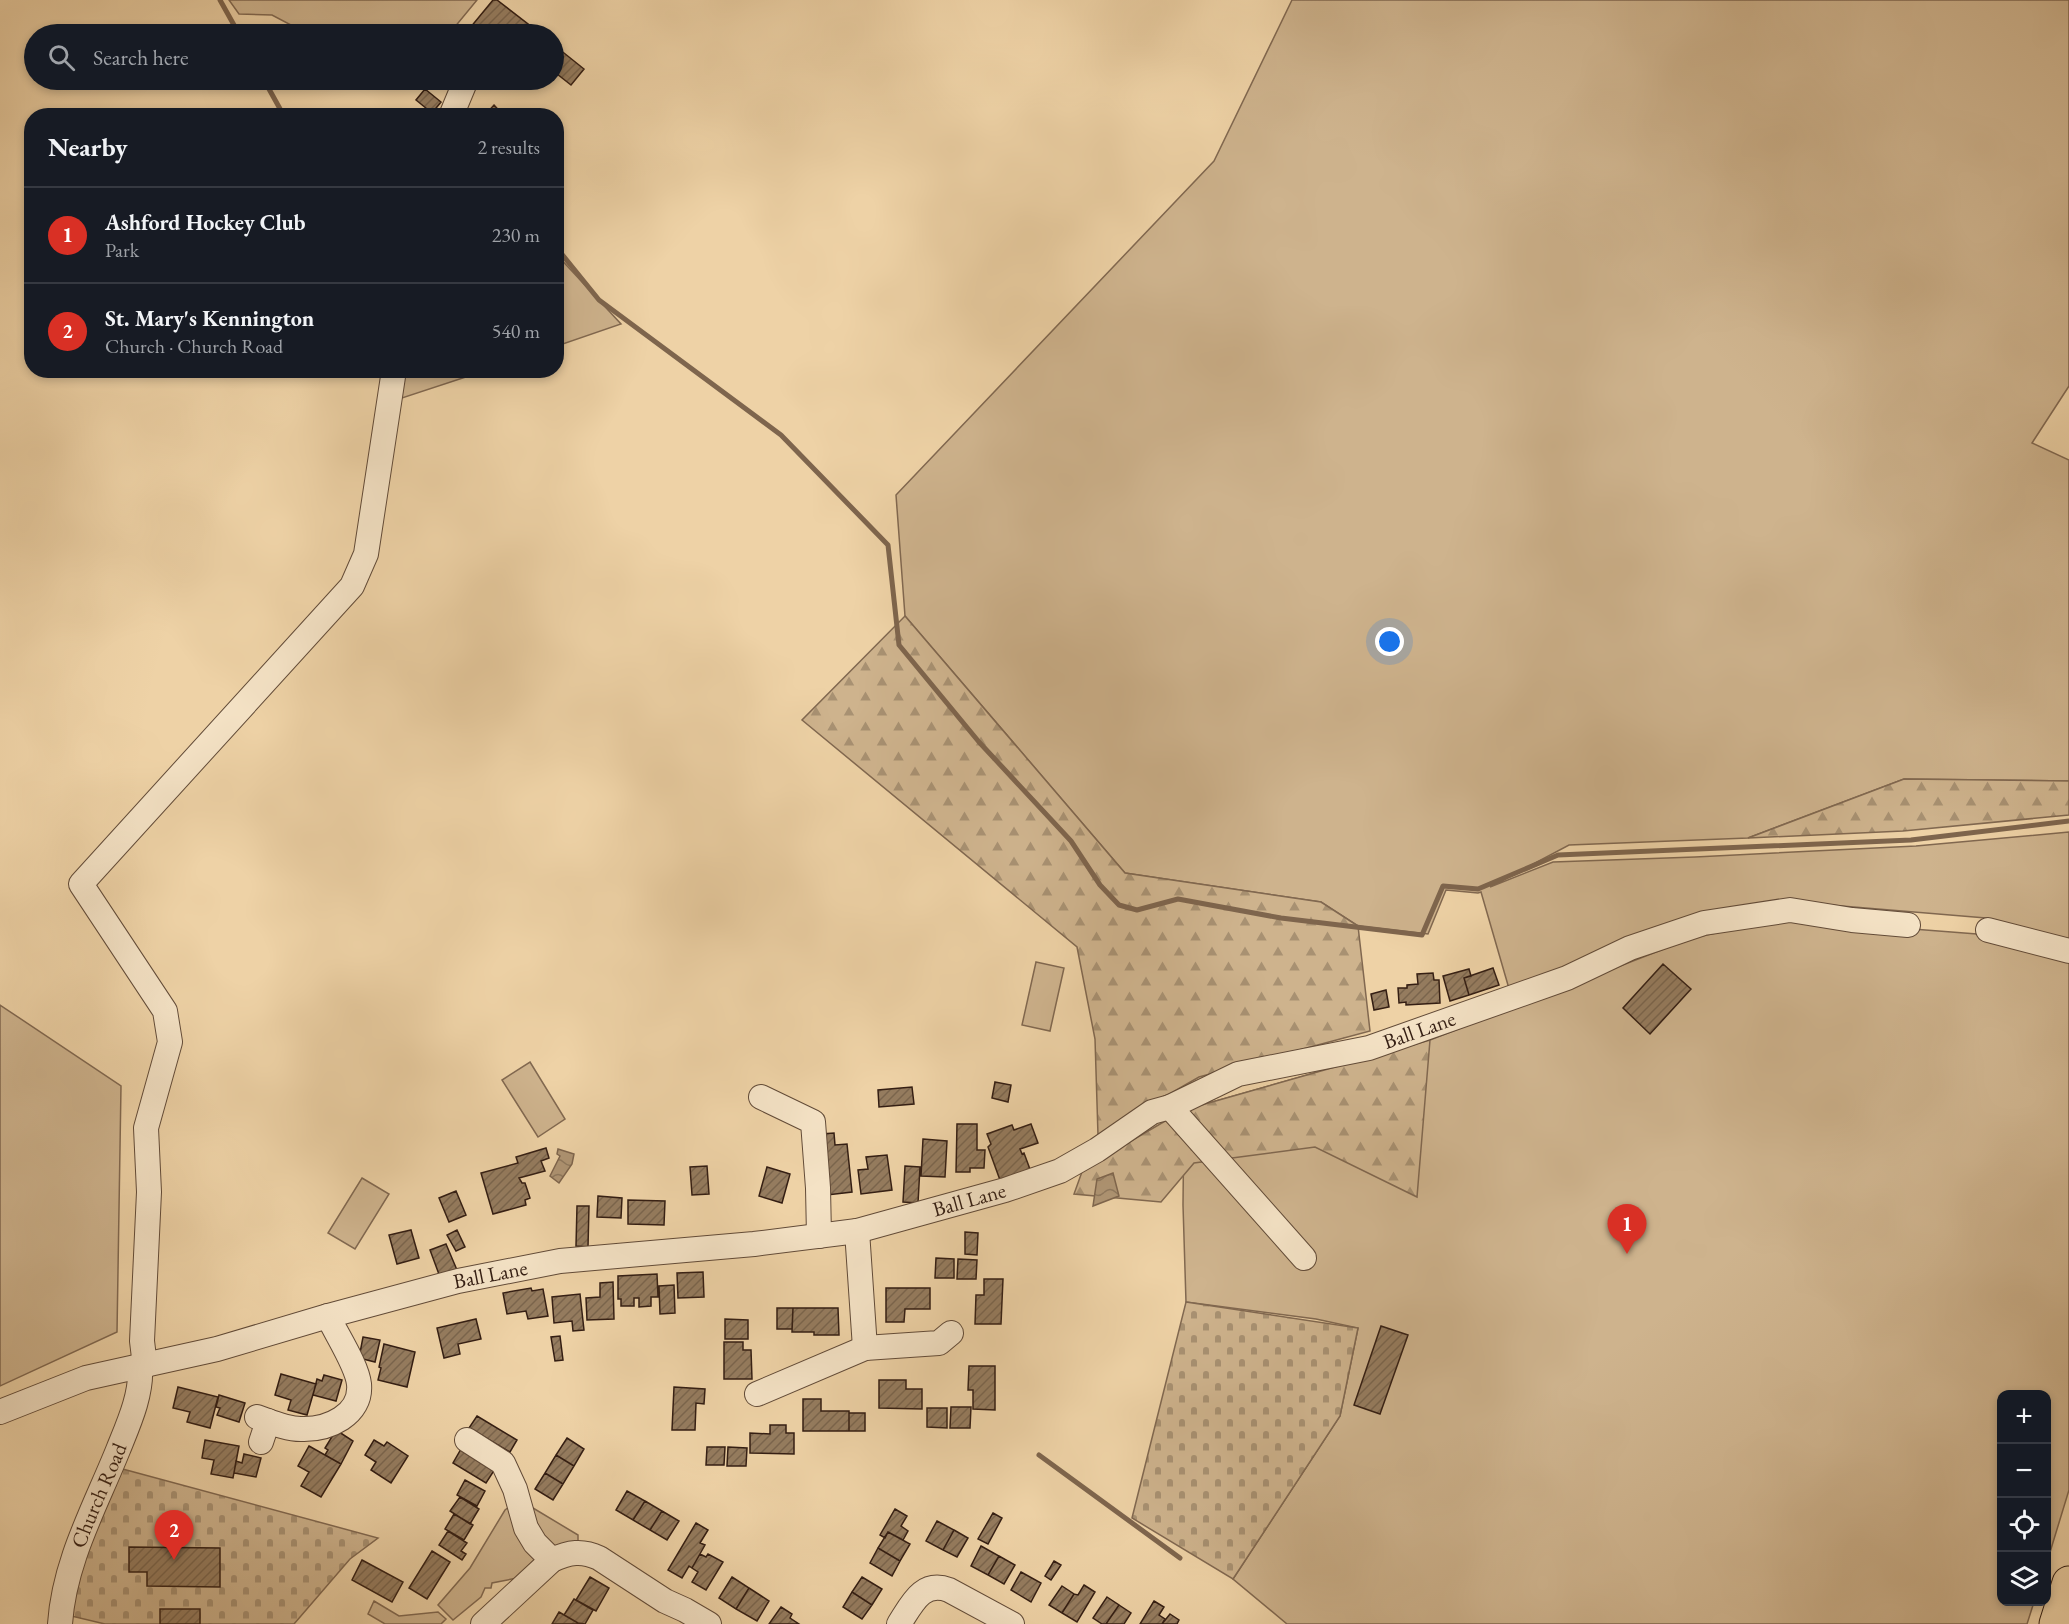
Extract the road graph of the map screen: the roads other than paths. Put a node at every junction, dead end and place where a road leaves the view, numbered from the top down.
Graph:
1 (462, 90) edge
2 (454, 108) edge
3 (393, 378) edge
4 (1908, 924) dead end
5 (1988, 930) dead end
6 (2069, 951) edge
7 (761, 1097) dead end
8 (1170, 1107) junction
9 (857, 1231) junction
10 (819, 1236) junction
11 (1304, 1258) dead end
12 (328, 1316) junction
13 (938, 1345) dead end
14 (866, 1348) junction
15 (142, 1366) junction
16 (757, 1394) dead end
17 (0, 1412) edge
18 (262, 1427) dead end
19 (466, 1440) dead end
20 (552, 1560) junction
21 (2069, 1583) edge
22 (60, 1624) edge
23 (483, 1624) edge
24 (709, 1624) edge
25 (899, 1624) edge
26 (1012, 1624) edge
27 (2056, 1624) edge

1 - 2 street
3 - 15 street, Church Road
4 - 8 street, Ball Lane
5 - 6 street
7 - 10 street
8 - 9 street, Ball Lane
8 - 11 street
9 - 10 street, Ball Lane
9 - 14 street
10 - 12 street, Ball Lane
12 - 15 street, Ball Lane
12 - 18 street
13 - 14 street
14 - 16 street
15 - 17 street, Ball Lane
15 - 22 street, Church Road
19 - 20 street
20 - 23 street
20 - 24 street
21 - 27 highway
25 - 26 street

